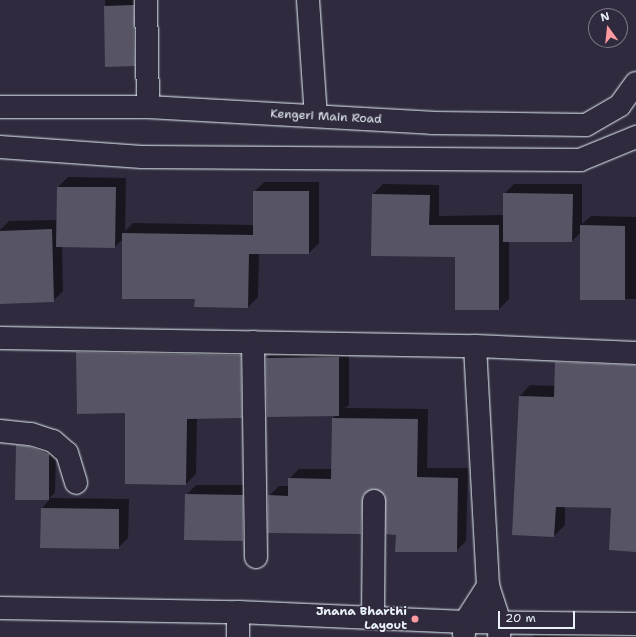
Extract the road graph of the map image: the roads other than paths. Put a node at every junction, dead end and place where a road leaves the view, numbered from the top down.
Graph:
1 (146, 0) edge
2 (308, 0) edge
3 (636, 83) edge
4 (0, 107) edge
5 (148, 107) junction
6 (316, 116) junction
7 (636, 137) edge
8 (0, 147) edge
9 (0, 338) edge
10 (253, 342) junction
11 (475, 346) junction
12 (636, 353) edge
13 (0, 431) edge
14 (76, 483) dead end
15 (374, 501) dead end
16 (256, 557) dead end
17 (488, 586) junction
18 (0, 608) edge
19 (238, 612) junction
20 (373, 617) junction
21 (636, 624) edge
22 (464, 630) edge
23 (500, 630) edge
24 (238, 637) edge

1 - 5 street
2 - 6 street
3 - 6 street, Kengeri Main Road
4 - 5 street, Kengeri Main Road
5 - 6 street, Kengeri Main Road
7 - 8 street
9 - 10 street
10 - 11 street
10 - 16 street
11 - 12 street
11 - 17 street
13 - 14 street
15 - 20 street
17 - 22 street
17 - 23 street
18 - 19 street
19 - 20 street
19 - 24 street
20 - 22 street
21 - 23 street
22 - 23 street

